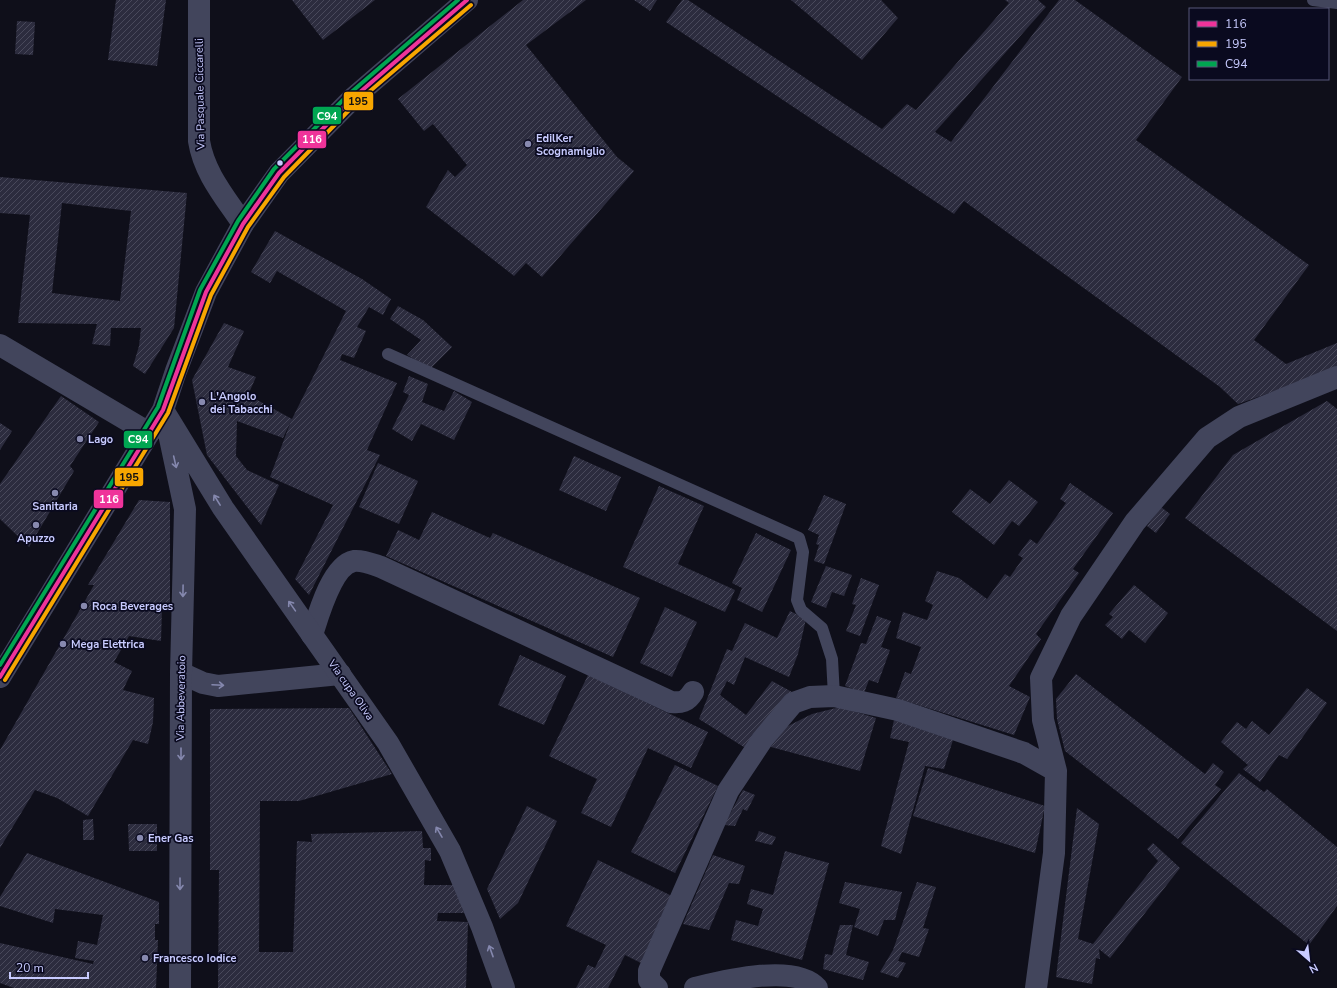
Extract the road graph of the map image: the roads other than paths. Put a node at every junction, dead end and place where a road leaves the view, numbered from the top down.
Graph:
1 (199, 0) edge
2 (467, 0) edge
3 (1313, 0) edge
4 (1337, 3) edge
5 (243, 224) junction
6 (0, 345) edge
7 (388, 354) dead end
8 (1337, 377) edge
9 (163, 410) junction
10 (149, 433) junction
11 (312, 635) junction
12 (181, 673) junction
13 (340, 674) junction
14 (0, 677) edge
15 (693, 692) dead end
16 (834, 696) junction
17 (1056, 770) junction
18 (180, 988) edge
19 (504, 988) edge
20 (657, 988) edge
21 (696, 988) edge
22 (817, 988) edge
23 (1036, 988) edge

1 - 5 street, Via Pasquale Ciccarelli
2 - 5 street
3 - 4 lane
5 - 9 street
6 - 10 street
7 - 16 lane
8 - 17 street
9 - 10 street
11 -> 9 street, Via cupa Oliva
9 -> 12 street, Via Abbeveratoio
10 - 14 street
11 - 13 street, Via cupa Oliva
11 - 15 street
12 -> 13 street
12 -> 18 street, Via Abbeveratoio
19 -> 13 street, Via cupa Oliva
16 - 17 street
16 - 20 street
17 - 23 street
21 - 22 street

